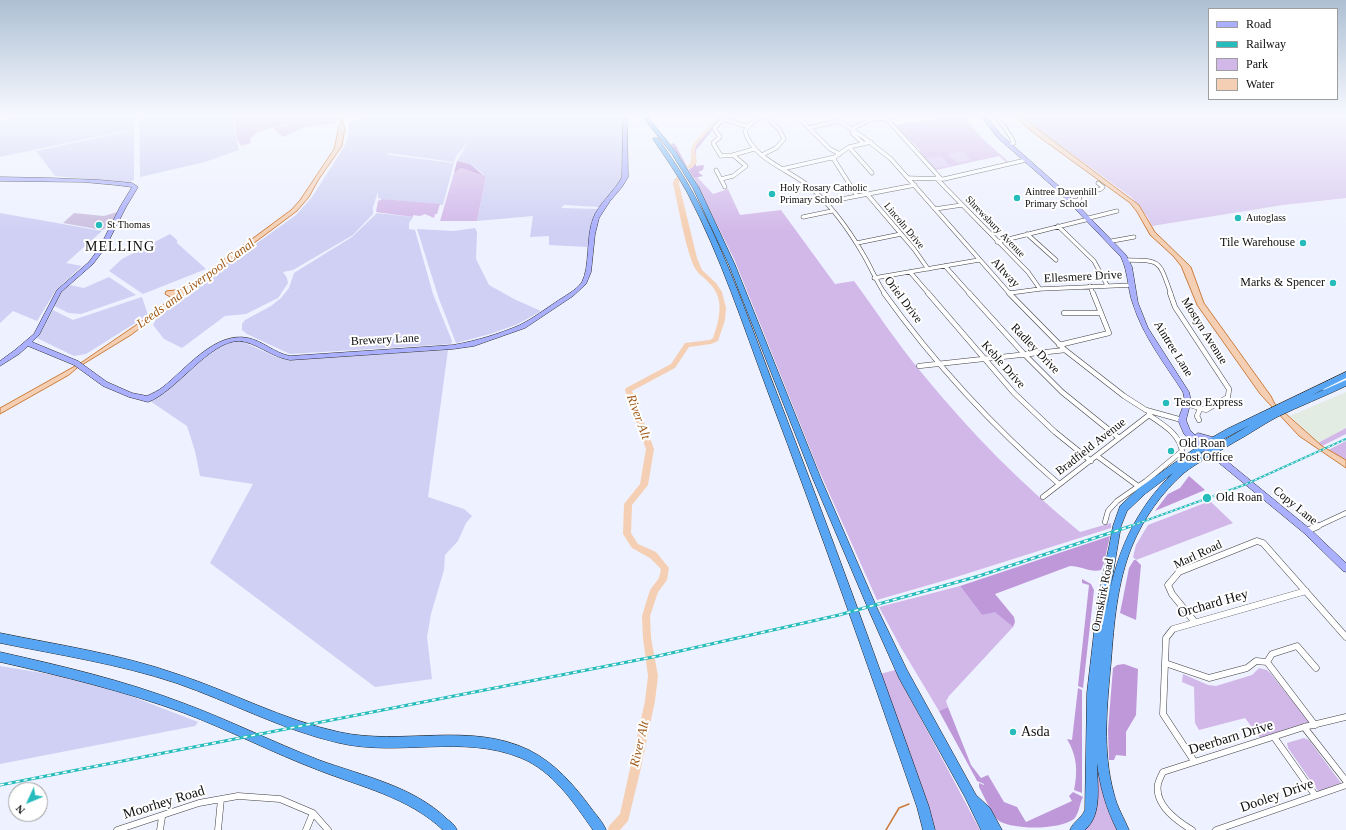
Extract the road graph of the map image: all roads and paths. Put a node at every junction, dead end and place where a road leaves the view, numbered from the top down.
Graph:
1 (625, 154) edge
2 (667, 154) edge
3 (674, 154) edge
4 (720, 154) edge
5 (737, 154) edge
6 (840, 154) edge
7 (855, 154) edge
8 (885, 154) edge
9 (918, 154) edge
10 (1018, 154) edge
11 (733, 155) junction
12 (762, 155) edge
13 (833, 158) junction
14 (1026, 160) junction
15 (782, 169) junction
16 (716, 170) dead end
17 (872, 173) dead end
18 (909, 178) junction
19 (936, 178) junction
20 (0, 179) edge
21 (721, 179) junction
22 (941, 179) junction
23 (1098, 183) dead end
24 (915, 185) junction
25 (725, 187) dead end
26 (867, 194) junction
27 (857, 196) junction
28 (1072, 201) junction
29 (826, 202) junction
30 (962, 205) junction
31 (935, 209) junction
32 (832, 210) junction
33 (1117, 211) dead end
34 (800, 213) dead end
35 (1089, 218) junction
36 (1058, 226) junction
37 (901, 234) junction
38 (1027, 234) junction
39 (1134, 238) dead end
40 (1112, 241) junction
41 (997, 242) junction
42 (857, 243) junction
43 (980, 260) junction
44 (1056, 260) dead end
45 (1126, 260) junction
46 (945, 266) junction
47 (928, 269) junction
48 (910, 272) junction
49 (874, 278) junction
50 (1107, 285) junction
51 (1133, 285) junction
52 (1090, 286) junction
53 (1040, 289) junction
54 (1010, 293) junction
55 (1064, 313) dead end
56 (1101, 313) junction
57 (28, 343) junction
58 (1059, 344) junction
59 (1066, 350) junction
60 (1025, 355) junction
61 (983, 360) junction
62 (0, 364) edge
63 (940, 365) junction
64 (919, 366) dead end
65 (1346, 378) edge
66 (1187, 404) junction
67 (1285, 407) junction
68 (1200, 409) junction
69 (1149, 413) junction
70 (1271, 414) junction
71 (1199, 420) dead end
72 (1184, 423) junction
73 (1119, 438) junction
74 (1210, 446) junction
75 (1097, 456) junction
76 (1091, 461) junction
77 (1059, 484) junction
78 (1138, 486) junction
79 (1043, 497) dead end
80 (1346, 513) edge
81 (1104, 522) dead end
82 (1307, 531) junction
83 (1346, 568) edge
84 (1306, 591) junction
85 (1194, 621) junction
86 (1346, 637) edge
87 (0, 638) edge
88 (0, 657) edge
89 (1267, 662) junction
90 (1165, 663) junction
91 (1316, 668) dead end
92 (1346, 717) edge
93 (1315, 725) junction
94 (1304, 728) junction
95 (1274, 737) junction
96 (1194, 761) junction
97 (1346, 781) edge
98 (1346, 785) edge
99 (1315, 795) junction
100 (221, 799) junction
101 (313, 813) junction
102 (162, 817) junction
103 (597, 826) edge
104 (994, 828) edge
105 (117, 830) edge
106 (160, 830) edge
107 (218, 830) edge
108 (306, 830) edge
109 (328, 830) edge
110 (451, 830) edge
111 (929, 830) edge
112 (1076, 830) edge
113 (1123, 830) edge
114 (1192, 830) edge
115 (1216, 830) edge

1 - 57 street, Brewery Lane
2 - 111 highway
3 - 104 highway
4 - 11 street
5 - 11 street
6 - 13 street
7 - 17 street
8 - 18 street, Altway
9 - 22 street
10 - 14 street, Aintree Lane
11 - 21 street
12 - 15 street, Oriel Drive
13 - 15 street
13 - 27 street
14 - 22 street
14 - 28 street, Aintree Lane
15 - 29 street, Oriel Drive
16 - 21 street
18 - 19 street
18 - 24 street, Altway
19 - 22 street
19 - 30 street, Shrewsbury Avenue
20 - 57 street
21 - 25 street
23 - 28 street
24 - 26 street
24 - 31 street, Altway
26 - 27 street
26 - 37 street, Lincoln Drive
27 - 29 street
28 - 35 street, Aintree Lane
29 - 32 street, Oriel Drive
30 - 31 street
30 - 41 street, Shrewsbury Avenue
31 - 43 street, Altway
32 - 34 street
32 - 42 street, Oriel Drive
33 - 35 street
35 - 36 street
35 - 40 street, Aintree Lane
36 - 38 street
36 - 50 street
37 - 42 street
37 - 47 street, Lincoln Drive
38 - 41 street
38 - 44 street
39 - 40 street
40 - 45 street, Aintree Lane
41 - 53 street, Shrewsbury Avenue
42 - 49 street, Oriel Drive
43 - 46 street
43 - 54 street, Altway
45 - 51 street, Aintree Lane
45 - 68 street, Mostyn Avenue
46 - 47 street
46 - 60 street, Radley Drive
47 - 48 street
48 - 49 street
48 - 61 street, Keble Drive
49 - 63 street, Oriel Drive
50 - 51 street, Ellesmere Drive
50 - 52 street, Ellesmere Drive
51 - 66 street, Aintree Lane
52 - 53 street, Ellesmere Drive
52 - 56 street
53 - 54 street, Ellesmere Drive
54 - 58 street, Altway
55 - 56 street
56 - 58 street
57 - 62 street
58 - 59 street, Altway
59 - 60 street
59 - 69 street, Altway
60 - 61 street
60 - 73 street, Radley Drive
61 - 63 street
61 - 76 street, Keble Drive
63 - 64 street
63 - 77 street, Oriel Drive
65 - 67 highway, Ormskirk Road
65 - 67 highway, Ormskirk Road
66 - 68 street
66 - 72 street
67 - 70 highway, Ormskirk Road
68 - 71 street
69 - 72 street, Altway
69 - 73 street, Bradfield Avenue
69 - 78 street
70 - 74 highway, Ormskirk Road
70 - 74 highway, Ormskirk Road
72 - 74 street
72 - 74 street
73 - 75 street, Bradfield Avenue
74 - 82 street, Copy Lane
74 - 112 highway, Ormskirk Road
74 - 113 highway, Ormskirk Road
75 - 76 street, Bradfield Avenue
75 - 78 street
76 - 77 street, Bradfield Avenue
77 - 79 street, Bradfield Avenue
78 - 81 street
80 - 82 street
82 - 83 street, Copy Lane
84 - 85 street, Orchard Hey
84 - 85 street, Marl Road
84 - 86 street
85 - 90 street, Orchard Hey
87 - 103 highway
88 - 110 highway
89 - 90 street
89 - 91 street
89 - 93 street
90 - 96 street, Orchard Hey
92 - 93 street, Deerbarn Drive
93 - 94 street, Deerbarn Drive
94 - 95 street, Deerbarn Drive
94 - 97 street
95 - 96 street, Deerbarn Drive
95 - 99 street
96 - 114 street, Deerbarn Drive
98 - 99 street, Dooley Drive
99 - 115 street, Dooley Drive
100 - 101 street, Moorhey Road
100 - 102 street, Moorhey Road
100 - 107 street
101 - 108 street
101 - 109 street, Moorhey Road
102 - 105 street, Moorhey Road
102 - 106 street

